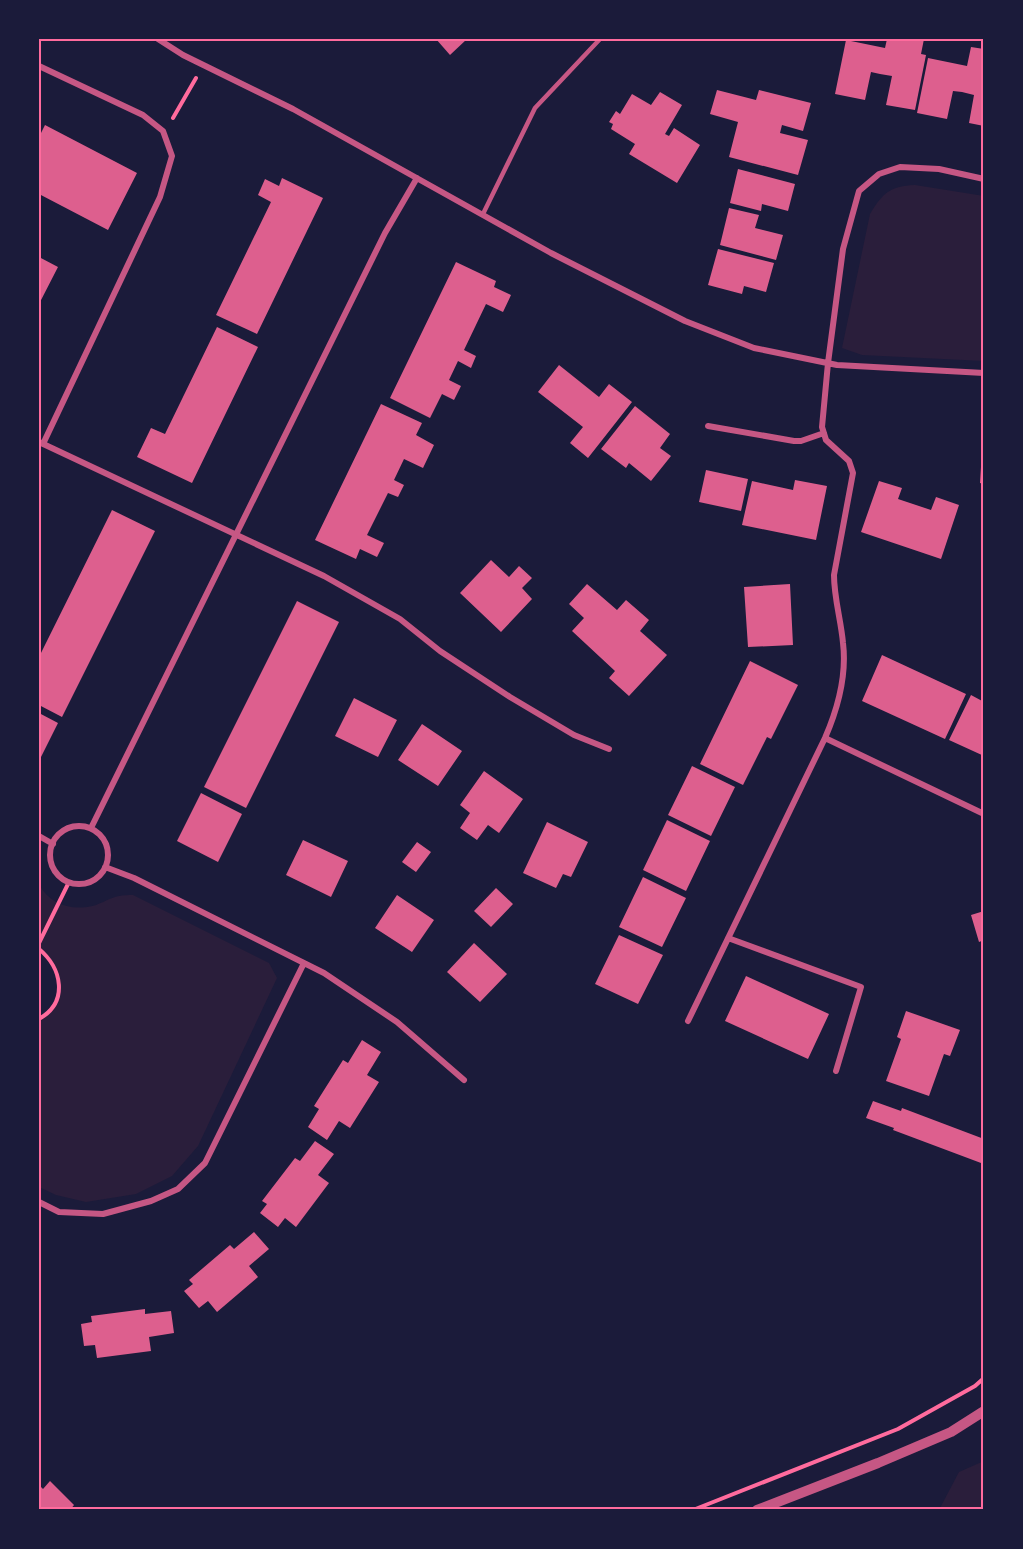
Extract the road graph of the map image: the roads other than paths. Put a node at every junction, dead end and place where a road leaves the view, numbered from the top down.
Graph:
1 (158, 39) edge
2 (600, 39) edge
3 (39, 66) edge
4 (417, 178) junction
5 (984, 179) edge
6 (483, 214) junction
7 (828, 363) junction
8 (984, 373) edge
9 (708, 426) dead end
10 (824, 433) junction
11 (41, 443) edge
12 (235, 536) junction
13 (825, 738) junction
14 (609, 749) dead end
15 (984, 814) edge
16 (91, 828) junction
17 (39, 836) edge
18 (53, 844) junction
19 (105, 867) junction
20 (728, 938) junction
21 (304, 963) junction
22 (688, 1021) dead end
23 (836, 1071) dead end
24 (464, 1080) dead end
25 (39, 1202) edge
26 (984, 1411) edge
27 (757, 1510) edge

1 - 4 street
2 - 6 lane
3 - 11 street
4 - 6 street
4 - 12 street
5 - 7 street
6 - 7 street
7 - 8 street
7 - 10 street
9 - 10 street
10 - 13 street
11 - 12 street
12 - 14 street
12 - 16 street
13 - 15 street
13 - 20 street
16 - 18 street
16 - 19 street
17 - 18 street
18 - 19 street
19 - 21 street
20 - 22 street
20 - 23 street
21 - 24 street
21 - 25 street
26 - 27 street

